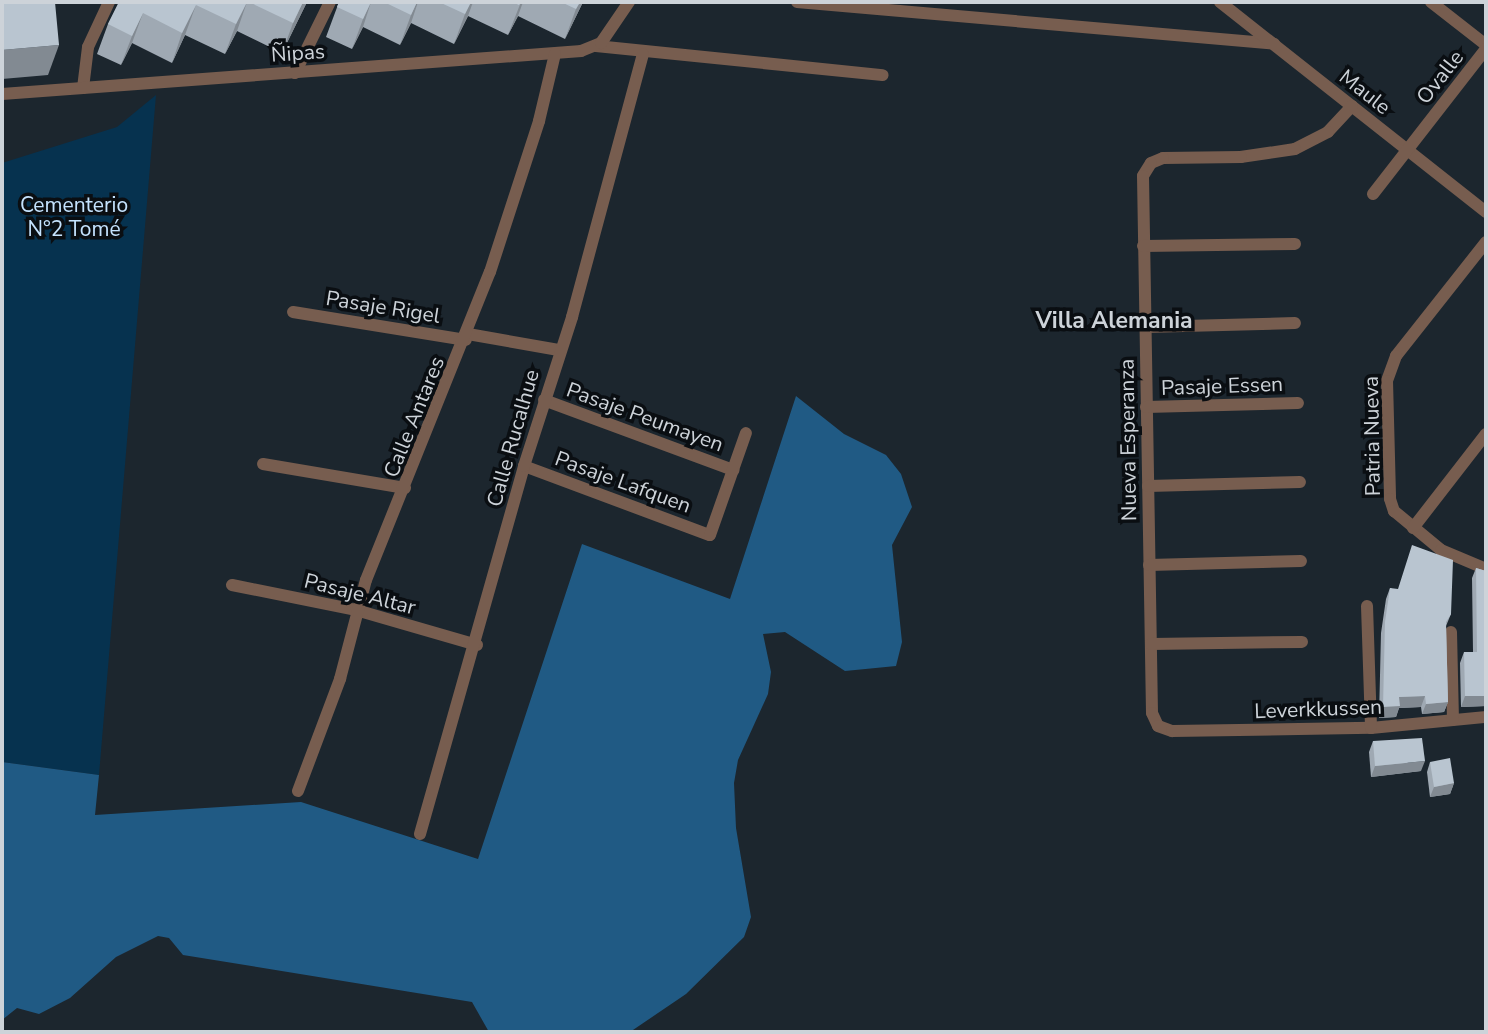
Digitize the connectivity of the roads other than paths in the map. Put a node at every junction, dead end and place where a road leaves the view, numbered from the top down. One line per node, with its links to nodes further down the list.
1 (109, 2): 15 (street)
2 (330, 2): 13 (street)
3 (629, 2): 9 (street)
4 (797, 2): 7 (street)
5 (1220, 2): 8 (street, Maule)
6 (1431, 2): 10 (street)
7 (929, 8): 8 (street)
8 (1274, 44): 17 (street, Maule)
9 (596, 46): 11 (street, Ñipas); 12 (street)
10 (1486, 47): 18 (street, Ovalle)
11 (555, 54): 13 (street, Ñipas); 27 (street, Calle Antares)
12 (643, 54): 14 (street); 28 (street, Calle Rucalhue)
13 (295, 73): 15 (street, Ñipas)
14 (883, 75)
15 (83, 88): 16 (street, Ñipas)
16 (2, 94)
17 (1352, 106): 18 (street, Maule); 23 (street, Nueva Esperanza)
18 (1408, 150): 19 (street, Ovalle); 20 (street, Maule)
19 (1373, 194)
20 (1486, 212)
21 (1486, 242): 40 (street, Patria Nueva)
22 (1295, 244): 23 (street)
23 (1143, 246): 26 (street, Nueva Esperanza)
24 (293, 312): 27 (street, Pasaje Rigel)
25 (1295, 323): 26 (street)
26 (1145, 327): 31 (street, Nueva Esperanza)
27 (467, 337): 28 (street, Pasaje Peumayen); 39 (street, Calle Antares)
28 (559, 351): 29 (street, Calle Rucalhue)
29 (544, 400): 35 (street, Calle Rucalhue); 36 (street, Pasaje Peumayen)
30 (1298, 403): 31 (street, Pasaje Essen)
31 (1146, 407): 38 (street, Nueva Esperanza)
32 (746, 433): 36 (street)
33 (1486, 434): 40 (street)
34 (263, 464): 39 (street)
35 (524, 466): 36 (street, Pasaje Lafquen); 50 (street, Calle Rucalhue)
36 (733, 470)
37 (1300, 482): 38 (street)
38 (1147, 486): 42 (street, Nueva Esperanza)
39 (405, 488): 46 (street, Calle Antares)
40 (1413, 528): 43 (street, Patria Nueva)
41 (1301, 562): 42 (street)
42 (1149, 565): 49 (street, Nueva Esperanza)
43 (1486, 569)
44 (232, 585): 46 (street, Pasaje Altar)
45 (1367, 606): 54 (street)
46 (356, 610): 50 (street, Pasaje Altar); 55 (street, Calle Antares)
47 (1451, 632): 52 (street)
48 (1302, 642): 49 (street)
49 (1151, 644): 53 (street, Nueva Esperanza)
50 (477, 645): 56 (street, Calle Rucalhue)
51 (1484, 717): 52 (street, Leverkkussen)
52 (1454, 720): 54 (street, Leverkkussen)
53 (1158, 726): 54 (street, Leverkkussen)
54 (1371, 729)
55 (298, 791)
56 (420, 834)

